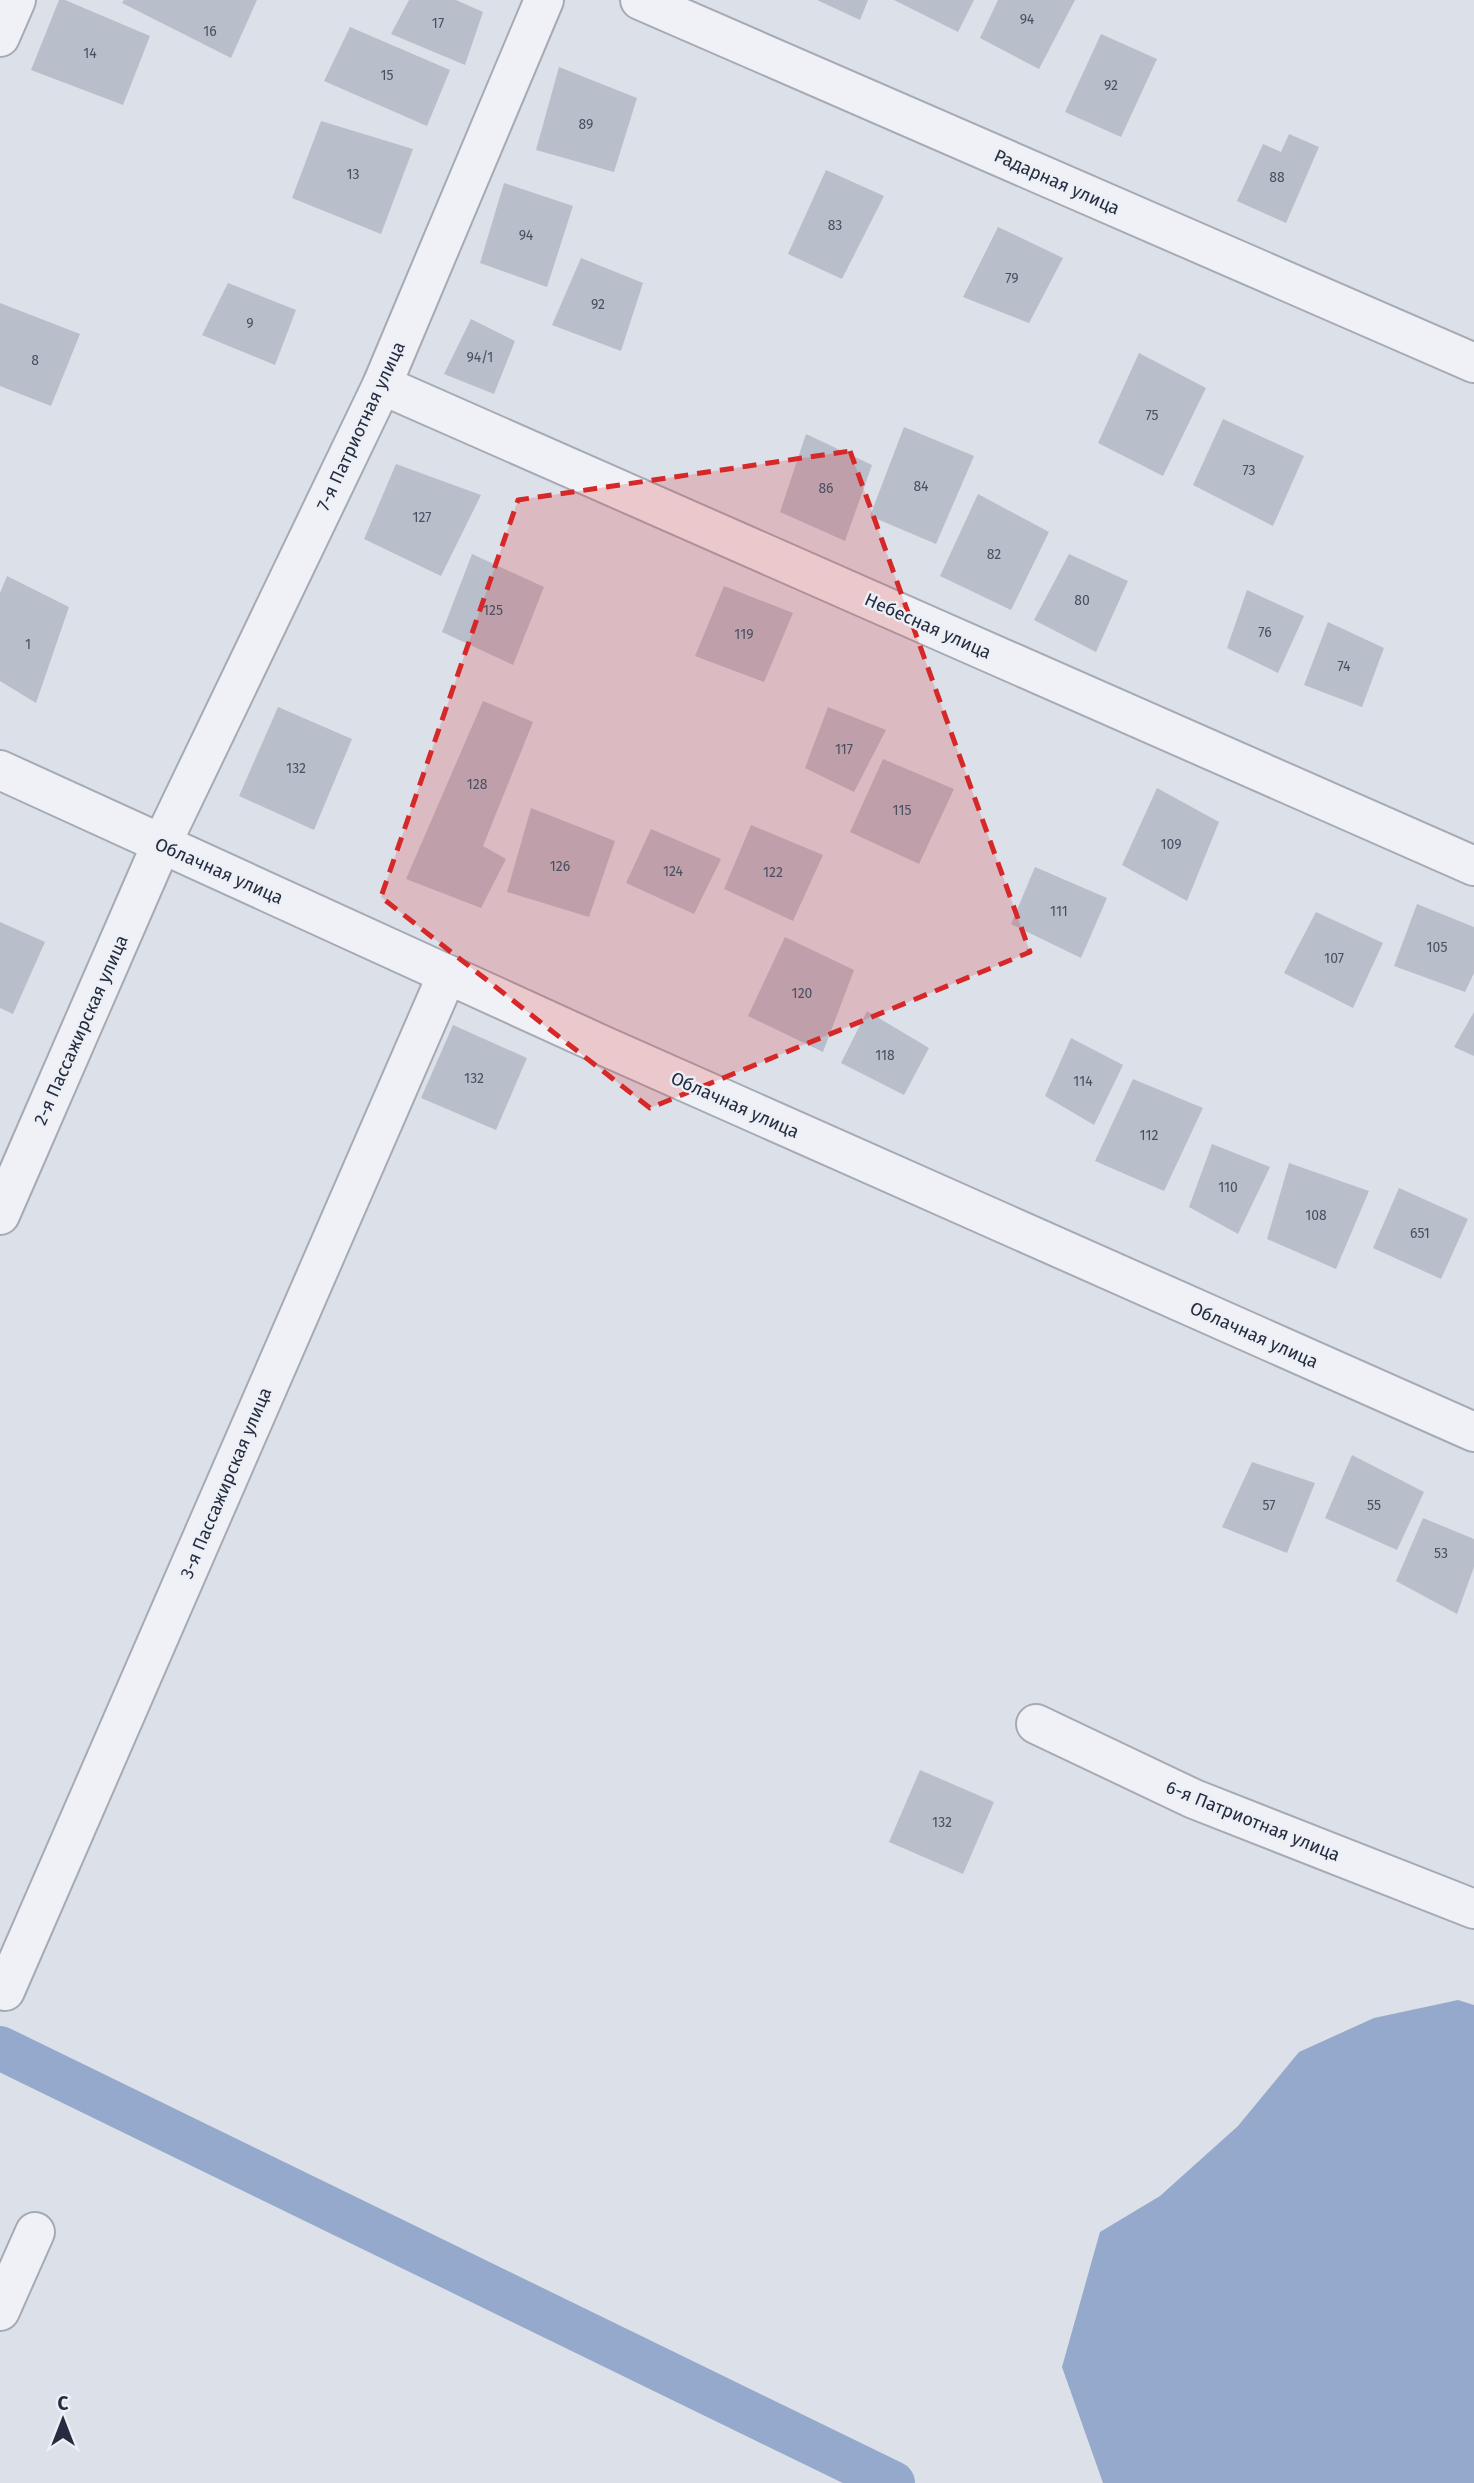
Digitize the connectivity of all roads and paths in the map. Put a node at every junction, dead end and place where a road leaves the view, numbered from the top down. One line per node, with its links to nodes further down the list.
1 (16, 0): 4 (street)
2 (544, 0): 6 (street, 7-я Патриотная улица)
3 (640, 0): 5 (street, Радарная улица)
4 (0, 37)
5 (1474, 363)
6 (382, 385): 8 (street, 7-я Патриотная улица); 9 (street, Небесная улица)
7 (0, 770): 8 (street, Облачная улица)
8 (161, 845): 10 (street, Облачная улица); 11 (street, 2-я Пассажирская улица)
9 (1474, 866)
10 (447, 975): 12 (street, Облачная улица); 15 (street, 3-я Пассажирская улица)
11 (0, 1215)
12 (1474, 1433)
13 (1036, 1724): 14 (street, 6-я Патриотная улица)
14 (1474, 1909)
15 (5, 1991)
16 (35, 2232): 17 (street)
17 (0, 2311)

